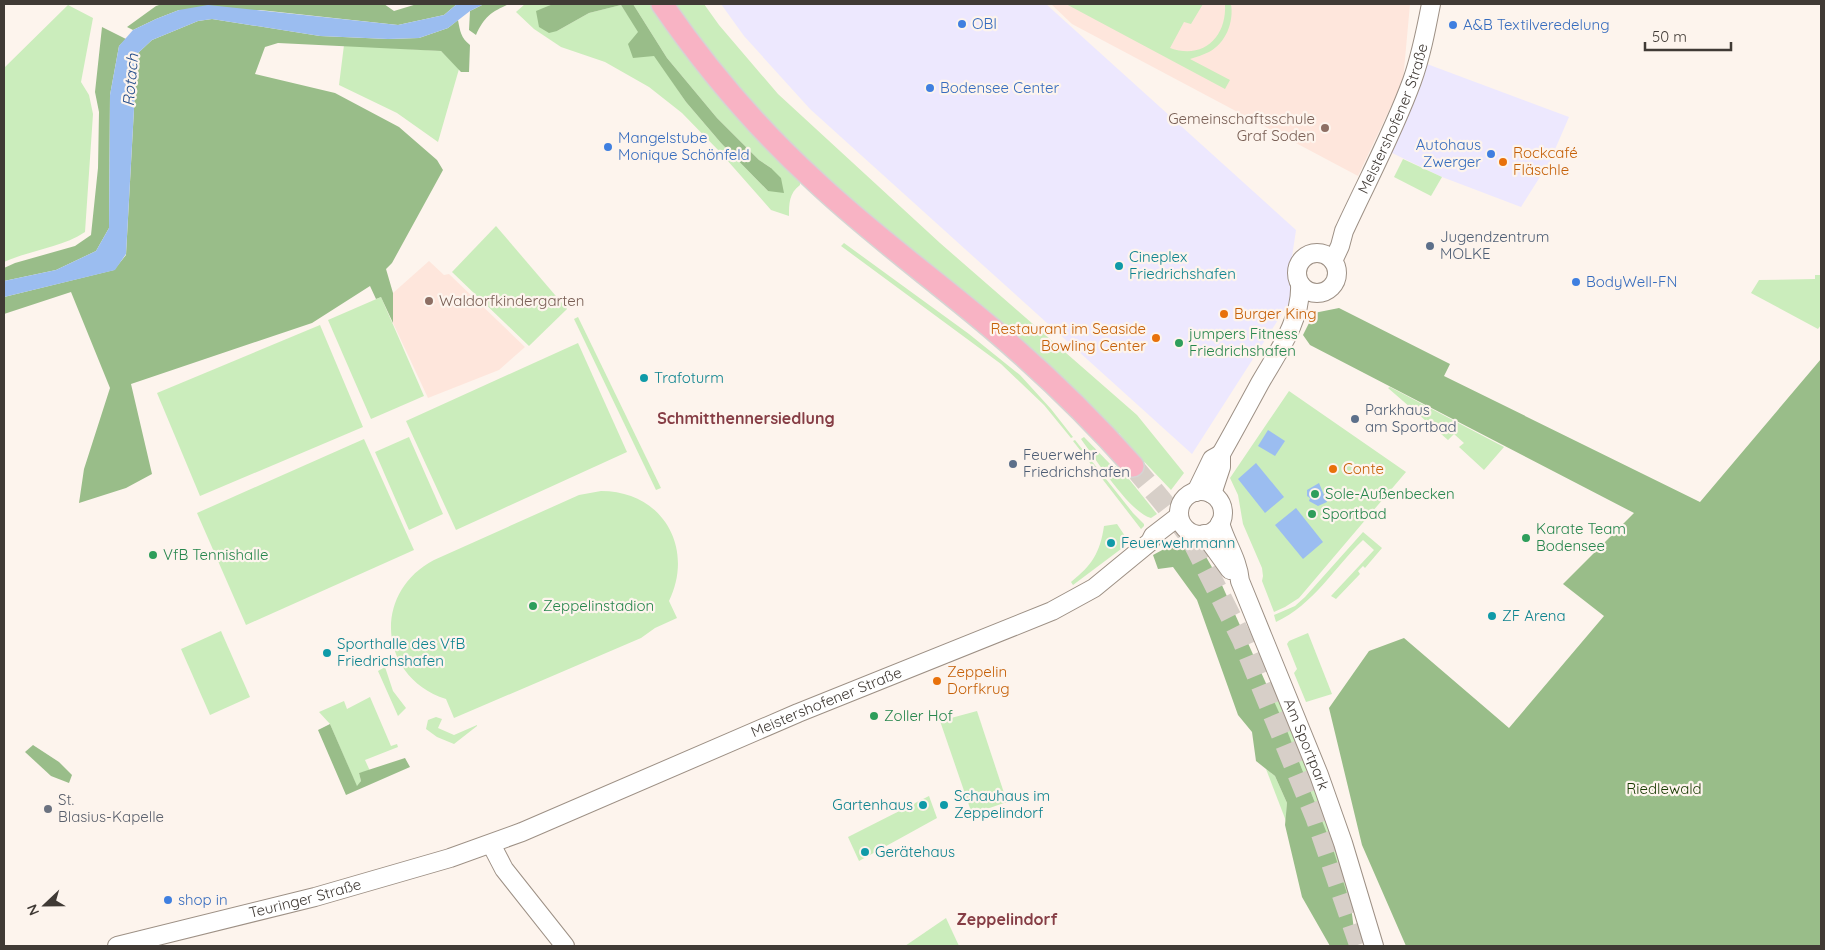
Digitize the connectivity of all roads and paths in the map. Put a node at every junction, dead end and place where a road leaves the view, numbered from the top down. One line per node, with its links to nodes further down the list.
1 (662, 4): 7 (main road)
2 (1432, 4): 3 (street, Meistershofener Straße)
3 (1328, 257): 4 (street); 5 (street)
4 (1300, 284): 5 (street); 6 (street, Meistershofener Straße)
5 (1319, 293): 6 (street, Meistershofener Straße)
6 (1294, 319): 8 (street, Meistershofener Straße)
7 (1133, 466)
8 (1204, 493): 9 (street, Meistershofener Straße); 10 (street)
9 (1183, 523): 11 (street); 13 (street, Meistershofener Straße)
10 (1220, 523): 11 (street); 12 (street, Am Sportpark)
11 (1204, 534): 12 (street, Am Sportpark)
12 (1240, 581): 14 (street, Am Sportpark)
13 (491, 844): 15 (street, Teuringer Straße); 16 (street)
14 (1363, 910): 17 (street, Am Sportpark); 18 (street, Am Sportpark)
15 (117, 946)
16 (565, 946)
17 (1374, 946)
18 (1379, 946)

